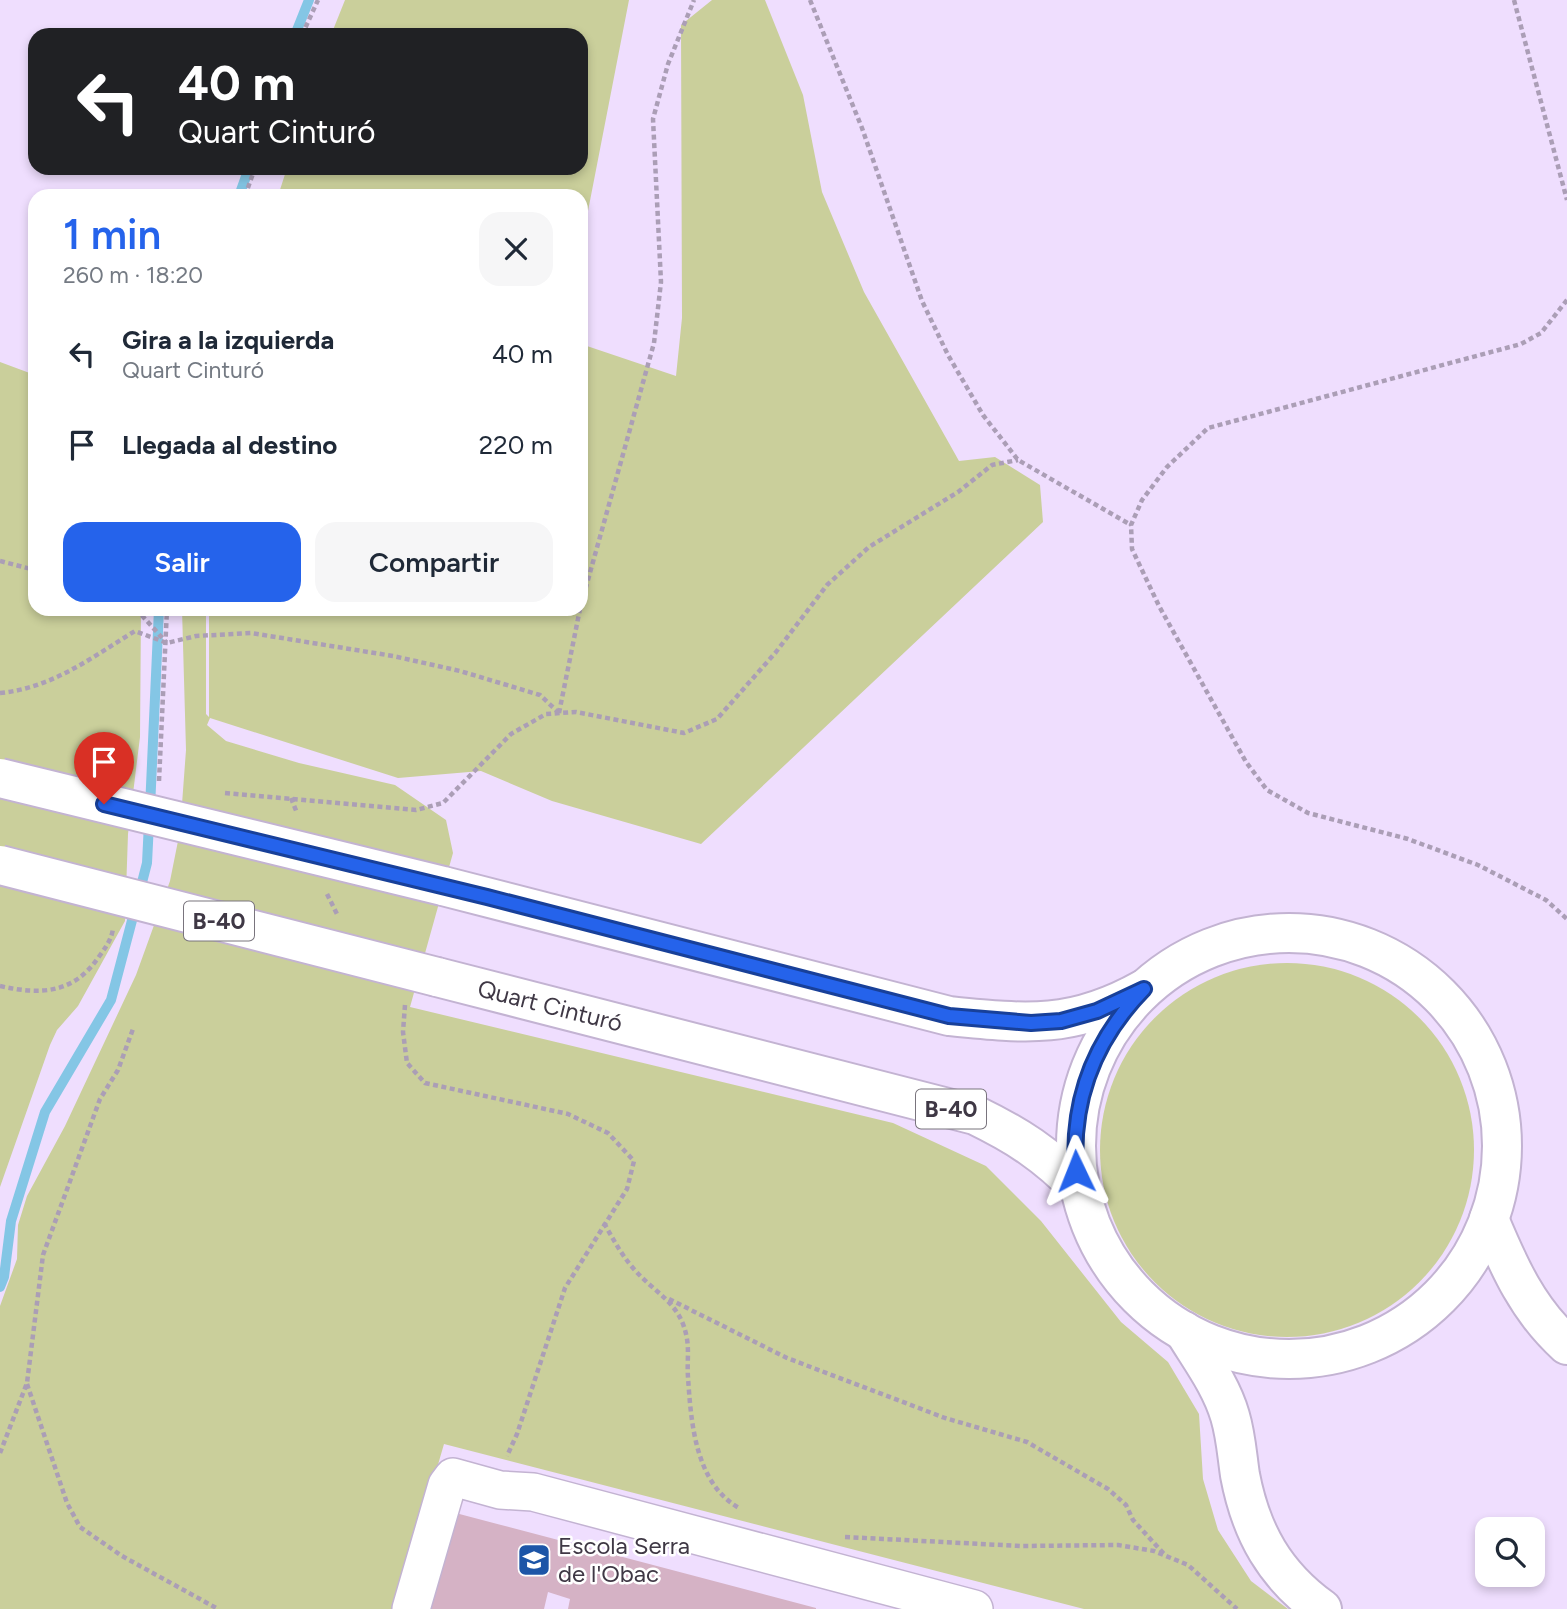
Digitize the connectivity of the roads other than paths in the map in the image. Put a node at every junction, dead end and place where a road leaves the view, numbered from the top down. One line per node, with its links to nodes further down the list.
1 (0, 778): 3 (main road, bridge)
2 (0, 865): 4 (main road, Quart Cinturó / B-40, bridge)
3 (1144, 989): 4 (main road); 5 (main road)
4 (1080, 1189): 6 (main road)
5 (1489, 1219): 6 (main road); 7 (main road)
6 (1184, 1331): 11 (main road)
7 (1567, 1345)
8 (913, 1602): 9 (street); 10 (street)
9 (411, 1609)
10 (974, 1609)
11 (1322, 1609)

